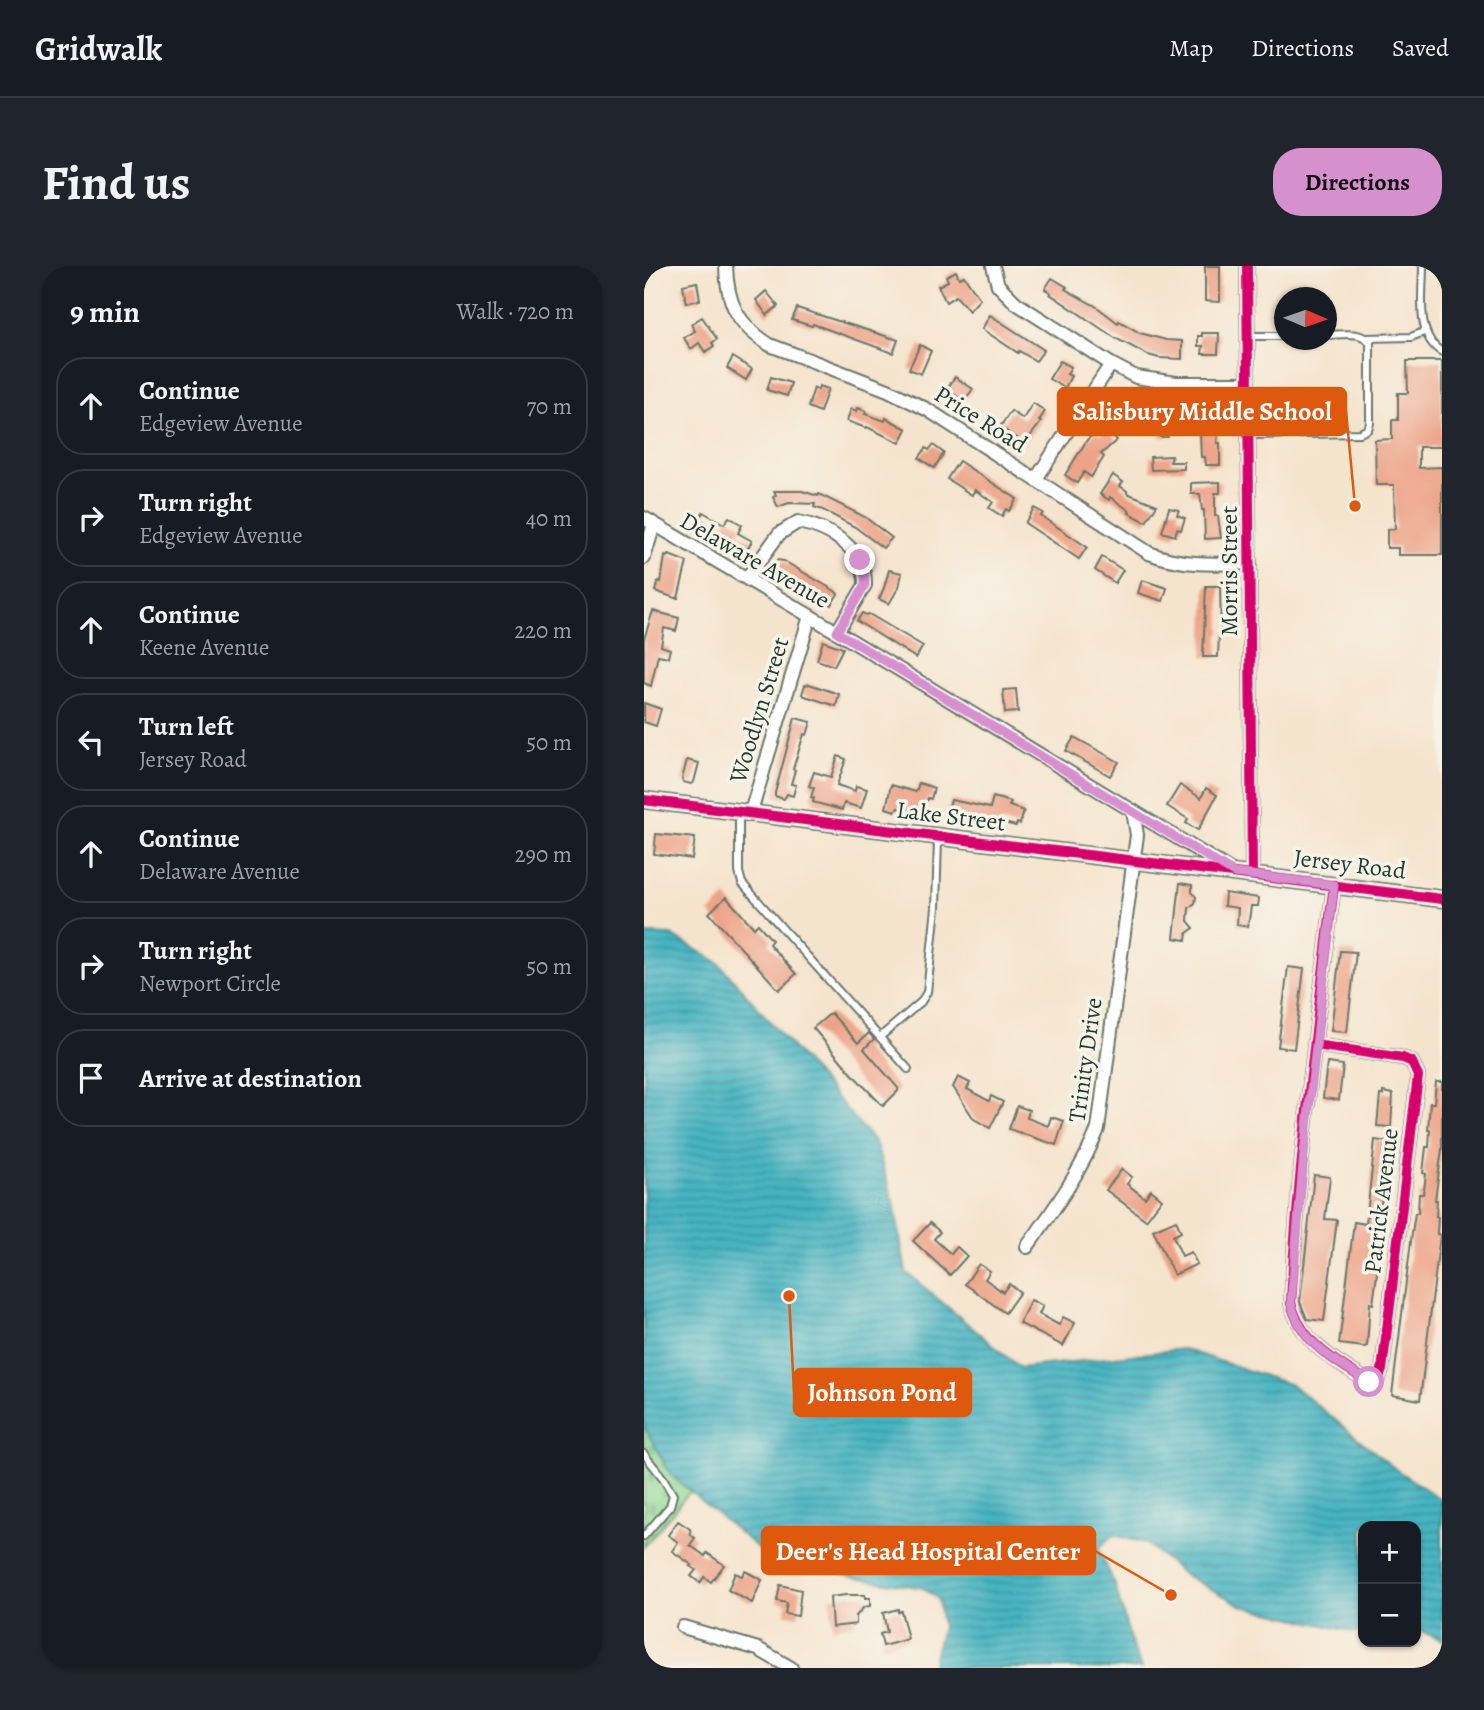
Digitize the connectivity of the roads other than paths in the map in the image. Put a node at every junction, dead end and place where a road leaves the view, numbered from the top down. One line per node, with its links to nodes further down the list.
1 (726, 266): 14 (street, Price Road)
2 (993, 266): 11 (street)
3 (1247, 266): 7 (street, Morris Street)
4 (1423, 266): 5 (lane)
5 (1424, 332): 9 (lane); 10 (lane)
6 (1337, 335): 9 (lane)
7 (1248, 336): 8 (lane); 12 (street, Morris Street)
8 (1274, 336)
9 (1366, 338): 13 (lane)
10 (1442, 352)
11 (1111, 364): 12 (street); 14 (street)
12 (1248, 383): 13 (street, Morris Street)
13 (1249, 435): 17 (street, Morris Street)
14 (1036, 479): 17 (street, Price Road)
15 (649, 521): 16 (street); 18 (street, Delaware Avenue)
16 (644, 558)
17 (1250, 563): 27 (street, Morris Street)
18 (747, 578): 19 (street, Delaware Avenue); 20 (street)
19 (810, 616): 20 (street, Delaware Avenue); 23 (street, Woodlyn Street)
20 (837, 632): 22 (street, Delaware Avenue)
21 (644, 800): 23 (street, Lake Street)
22 (1133, 811): 25 (street); 26 (street, Delaware Avenue)
23 (744, 814): 24 (street, Lake Street); 30 (lane)
24 (938, 835): 25 (street, Lake Street); 30 (lane)
25 (1133, 860): 26 (street, Lake Street); 33 (street, Trinity Drive)
26 (1234, 873): 27 (street, Lake Street)
27 (1252, 875): 28 (street, Jersey Road)
28 (1334, 885): 29 (street, Jersey Road); 31 (street)
29 (1442, 899)
30 (880, 1037): 32 (lane)
31 (1315, 1045): 31 (street, Patrick Avenue)
32 (908, 1069)
33 (1027, 1247)
34 (644, 1454): 35 (lane)
35 (644, 1536)
36 (683, 1627): 37 (street)
37 (791, 1668)

